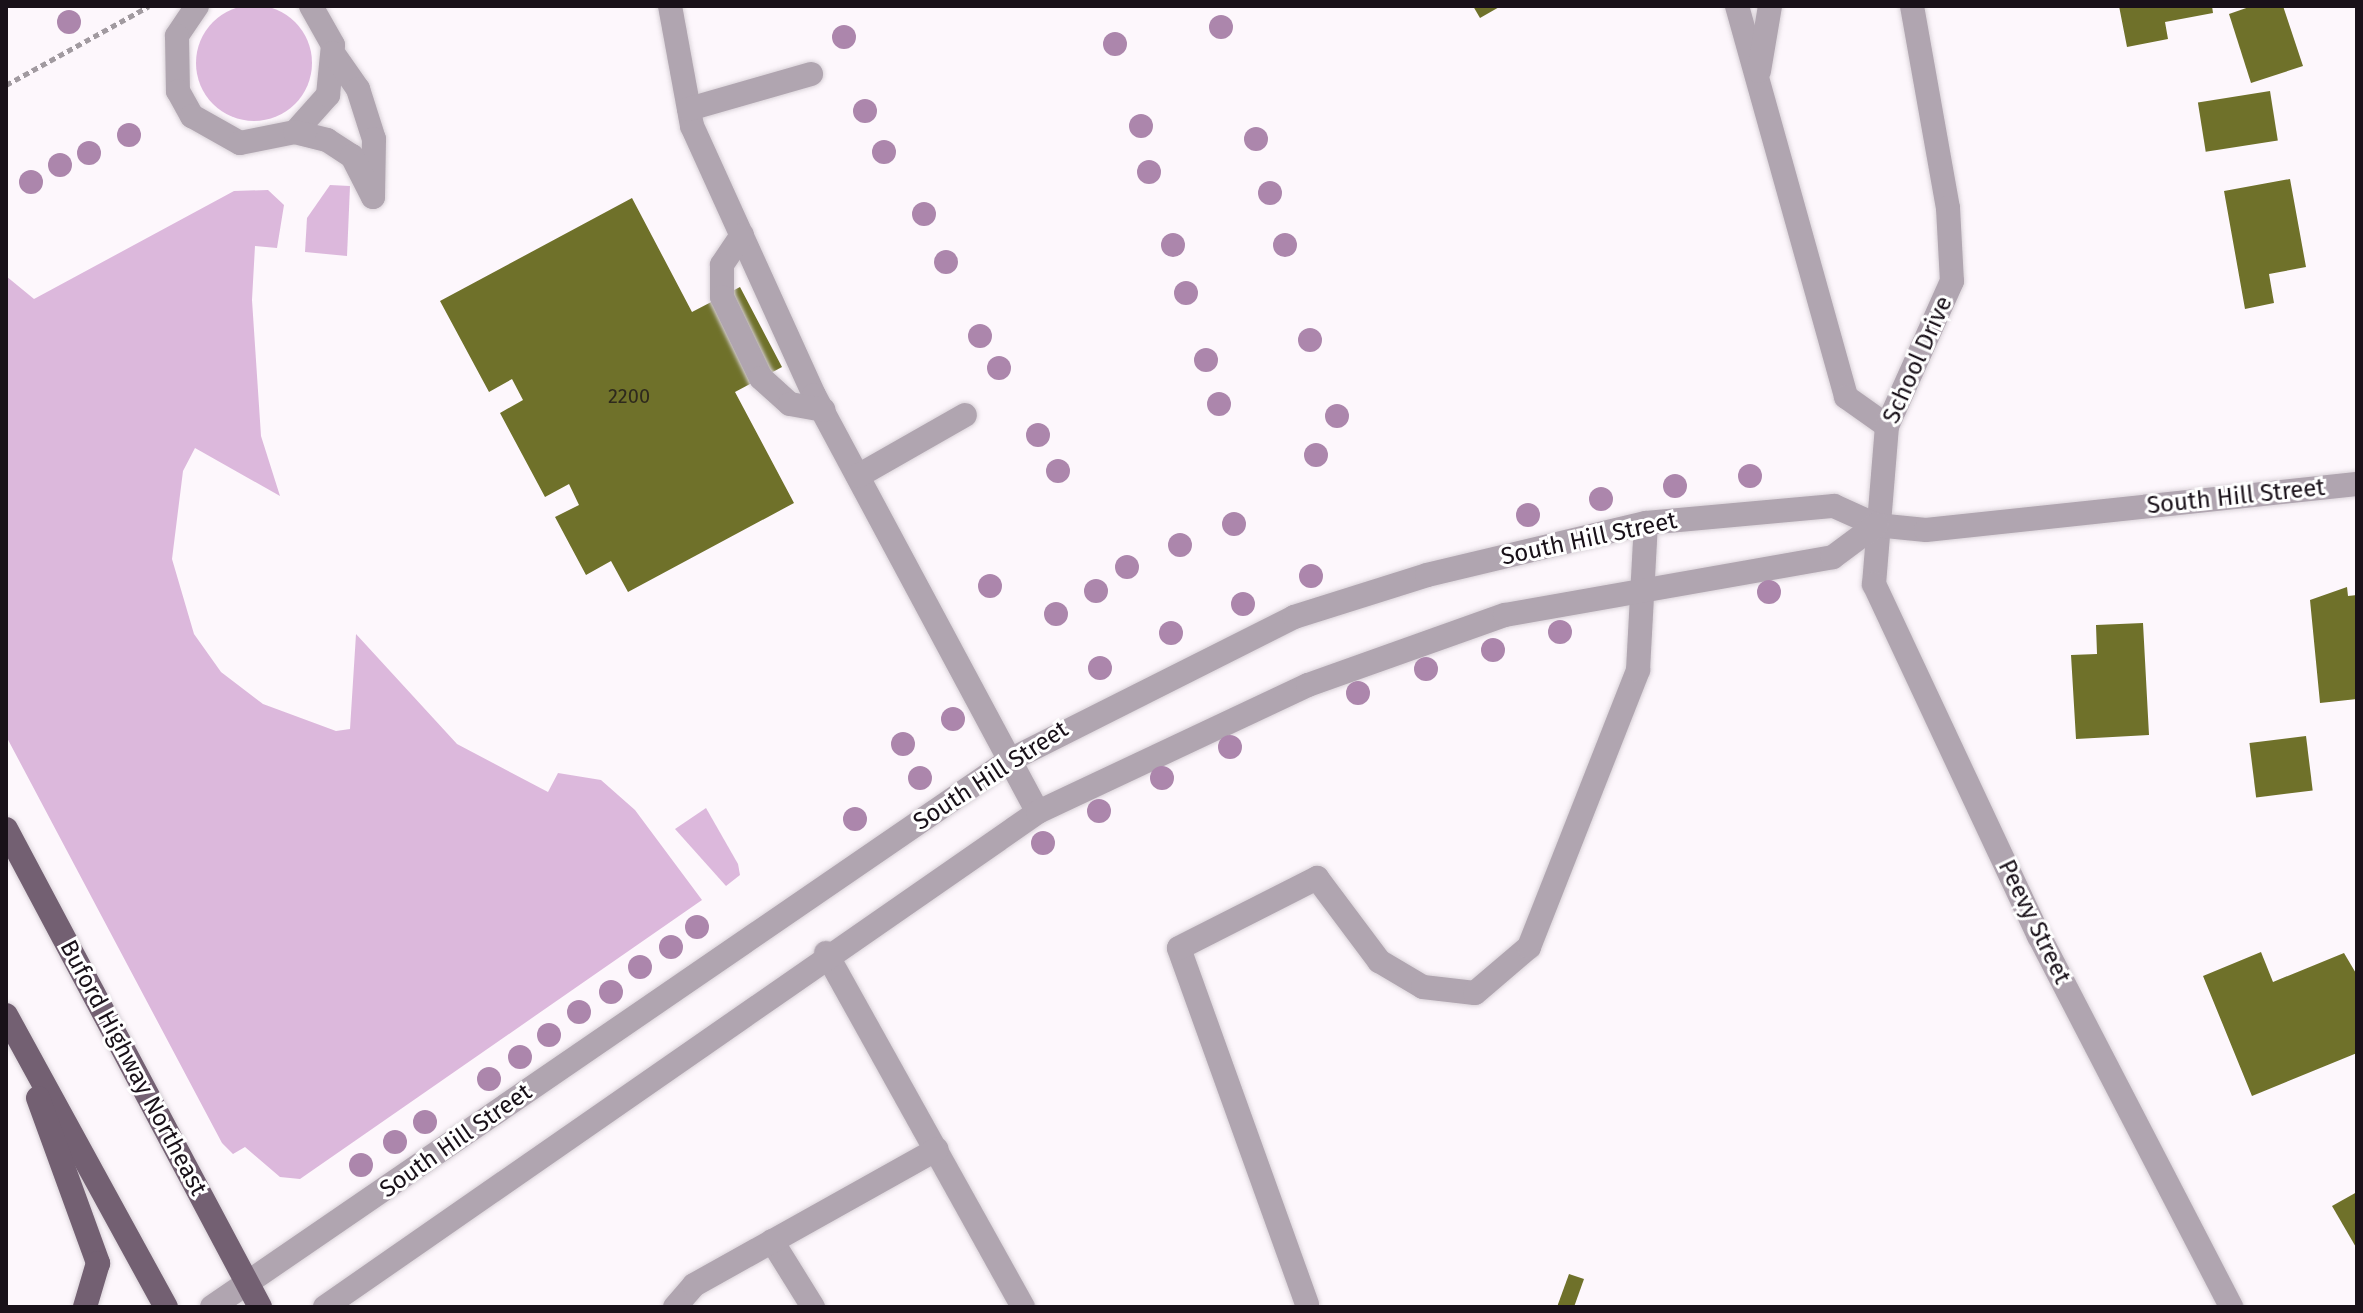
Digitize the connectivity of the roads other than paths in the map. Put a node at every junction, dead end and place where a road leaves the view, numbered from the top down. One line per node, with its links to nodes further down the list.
1 (197, 6): 11 (street)
2 (311, 6): 7 (street)
3 (670, 6): 10 (street)
4 (1737, 6): 9 (street)
5 (1770, 6): 9 (street)
6 (1912, 6): 15 (street, School Drive)
7 (333, 53): 11 (street); 11 (street)
8 (811, 74): 10 (street)
9 (1758, 77): 15 (street)
10 (689, 109): 12 (street)
11 (295, 132)
12 (742, 235): 13 (street); 13 (street)
13 (823, 410): 16 (street)
14 (965, 415): 16 (street)
15 (1887, 426): 19 (street, School Drive)
16 (858, 476): 21 (street)
17 (2357, 484): 19 (street, South Hill Street)
18 (1646, 523): 19 (street, South Hill Street); 20 (street); 21 (street, South Hill Street)
19 (1876, 525): 20 (street); 38 (street, Peevy Street)
20 (1646, 587): 22 (street); 30 (street)
21 (1010, 760): 22 (street); 28 (street, South Hill Street)
22 (1038, 812): 24 (street)
23 (6, 829): 28 (main road, Buford Highway Northeast)
24 (826, 953): 26 (street); 35 (street)
25 (10, 1024): 31 (main road); 32 (main road)
26 (937, 1149): 27 (street); 29 (street)
27 (772, 1241): 36 (street); 37 (street)
28 (247, 1283): 33 (street, South Hill Street); 34 (main road, Buford Highway Northeast)
29 (1012, 1303)
30 (1307, 1304)
31 (85, 1307)
32 (166, 1307)
33 (212, 1307)
34 (260, 1307)
35 (325, 1307)
36 (675, 1307)
37 (813, 1307)
38 (2231, 1307)

